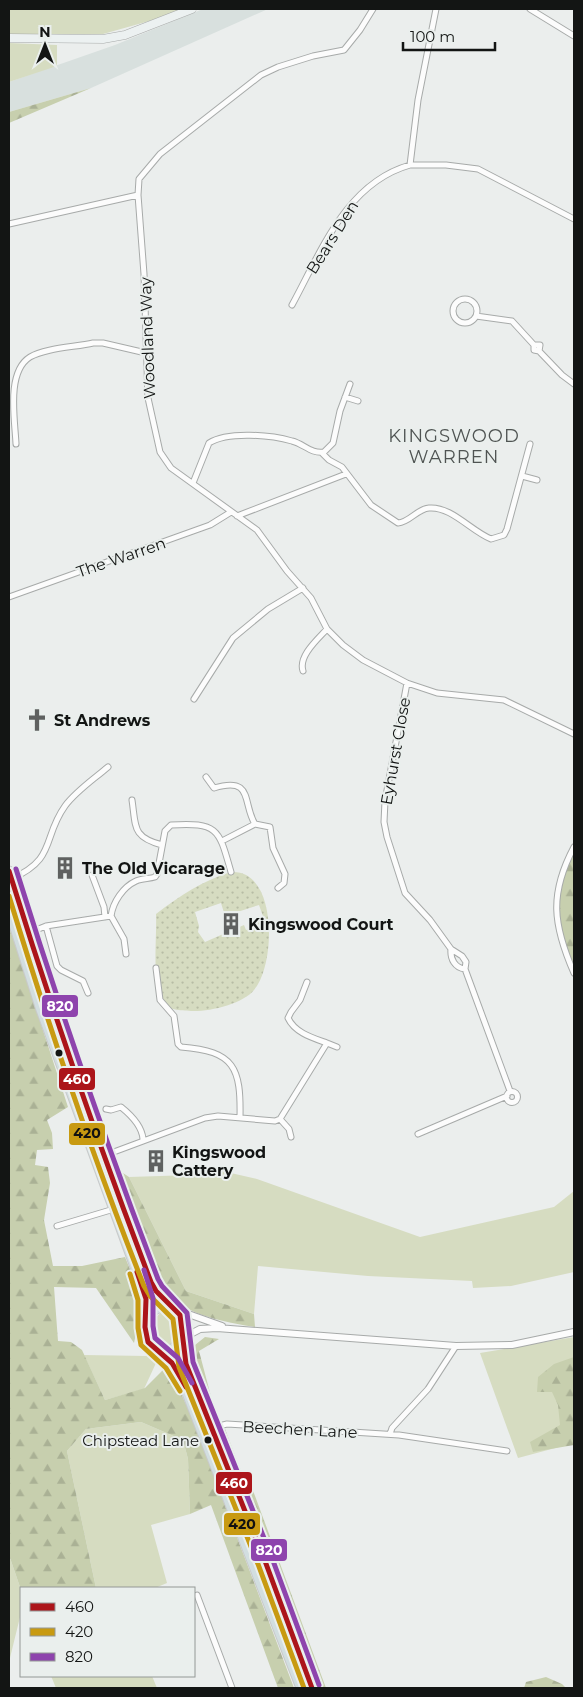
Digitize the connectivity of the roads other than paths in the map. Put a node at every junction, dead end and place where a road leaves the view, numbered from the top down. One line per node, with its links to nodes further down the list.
1 (192, 9): 6 (main road)
2 (372, 9): 8 (street, Woodland Way)
3 (436, 9): 7 (street)
4 (530, 9): 5 (street)
5 (574, 36)
6 (9, 38)
7 (410, 165): 9 (street); 11 (street, Bears Den)
8 (138, 195): 10 (street); 13 (street, Woodland Way)
9 (574, 219)
10 (9, 224)
11 (292, 305)
12 (476, 316): 12 (street); 15 (street)
13 (146, 353): 18 (street); 24 (street, Woodland Way)
14 (350, 384): 16 (street)
15 (574, 384)
16 (345, 397): 17 (street); 20 (street)
17 (358, 401)
18 (16, 444)
19 (530, 444): 22 (street)
20 (322, 453): 21 (street); 24 (street)
21 (346, 474): 22 (street); 26 (street)
22 (522, 476): 23 (street)
23 (537, 480)
24 (192, 483): 25 (street, Woodland Way)
25 (231, 512): 26 (street, Woodland Way); 28 (street, The Warren)
26 (237, 516): 27 (street, Woodland Way)
27 (303, 588): 29 (street, Woodland Way); 32 (street)
28 (9, 597)
29 (327, 629): 30 (street); 31 (street, Woodland Way)
30 (303, 671)
31 (408, 683): 33 (street, Woodland Way); 49 (street, Eyhurst Close)
32 (194, 699)
33 (574, 734)
34 (108, 767): 42 (street)
35 (206, 777): 37 (street)
36 (132, 800): 39 (street)
37 (255, 824): 38 (street); 44 (street)
38 (222, 841): 39 (street); 41 (street)
39 (162, 845): 46 (street)
40 (574, 847): 53 (street)
41 (231, 872)
42 (10, 875): 48 (highway)
43 (92, 875): 46 (street)
44 (278, 888)
45 (9, 910): 65 (highway)
46 (108, 916): 47 (street); 50 (street)
47 (46, 926): 48 (street); 55 (street)
48 (29, 937): 64 (highway)
49 (451, 950): 52 (street, Eyhurst Close); 52 (street, Eyhurst Close)
50 (126, 954)
51 (156, 968): 59 (street)
52 (466, 969): 61 (street, Eyhurst Close)
53 (574, 973)
54 (307, 982): 56 (street)
55 (88, 993)
56 (327, 1043): 57 (street); 60 (street)
57 (338, 1047)
58 (106, 1108): 63 (street)
59 (240, 1118): 60 (street); 63 (street)
60 (280, 1119): 62 (street)
61 (418, 1134)
62 (291, 1137)
63 (144, 1139): 64 (street)
64 (103, 1156): 67 (highway)
65 (114, 1209): 66 (street); 68 (highway)
66 (57, 1226)
67 (173, 1308): 68 (highway); 69 (street); 71 (highway)
68 (146, 1319): 73 (highway)
69 (231, 1329): 71 (street); 72 (street)
70 (574, 1332): 72 (street)
71 (182, 1340): 73 (highway); 74 (highway)
72 (456, 1346): 75 (street)
73 (154, 1350): 79 (highway)
74 (211, 1428): 75 (street, Beechen Lane); 80 (highway)
75 (390, 1434): 76 (street, Beechen Lane)
76 (507, 1451)
77 (197, 1596): 78 (street)
78 (232, 1688)
79 (301, 1688)
80 (312, 1688)

